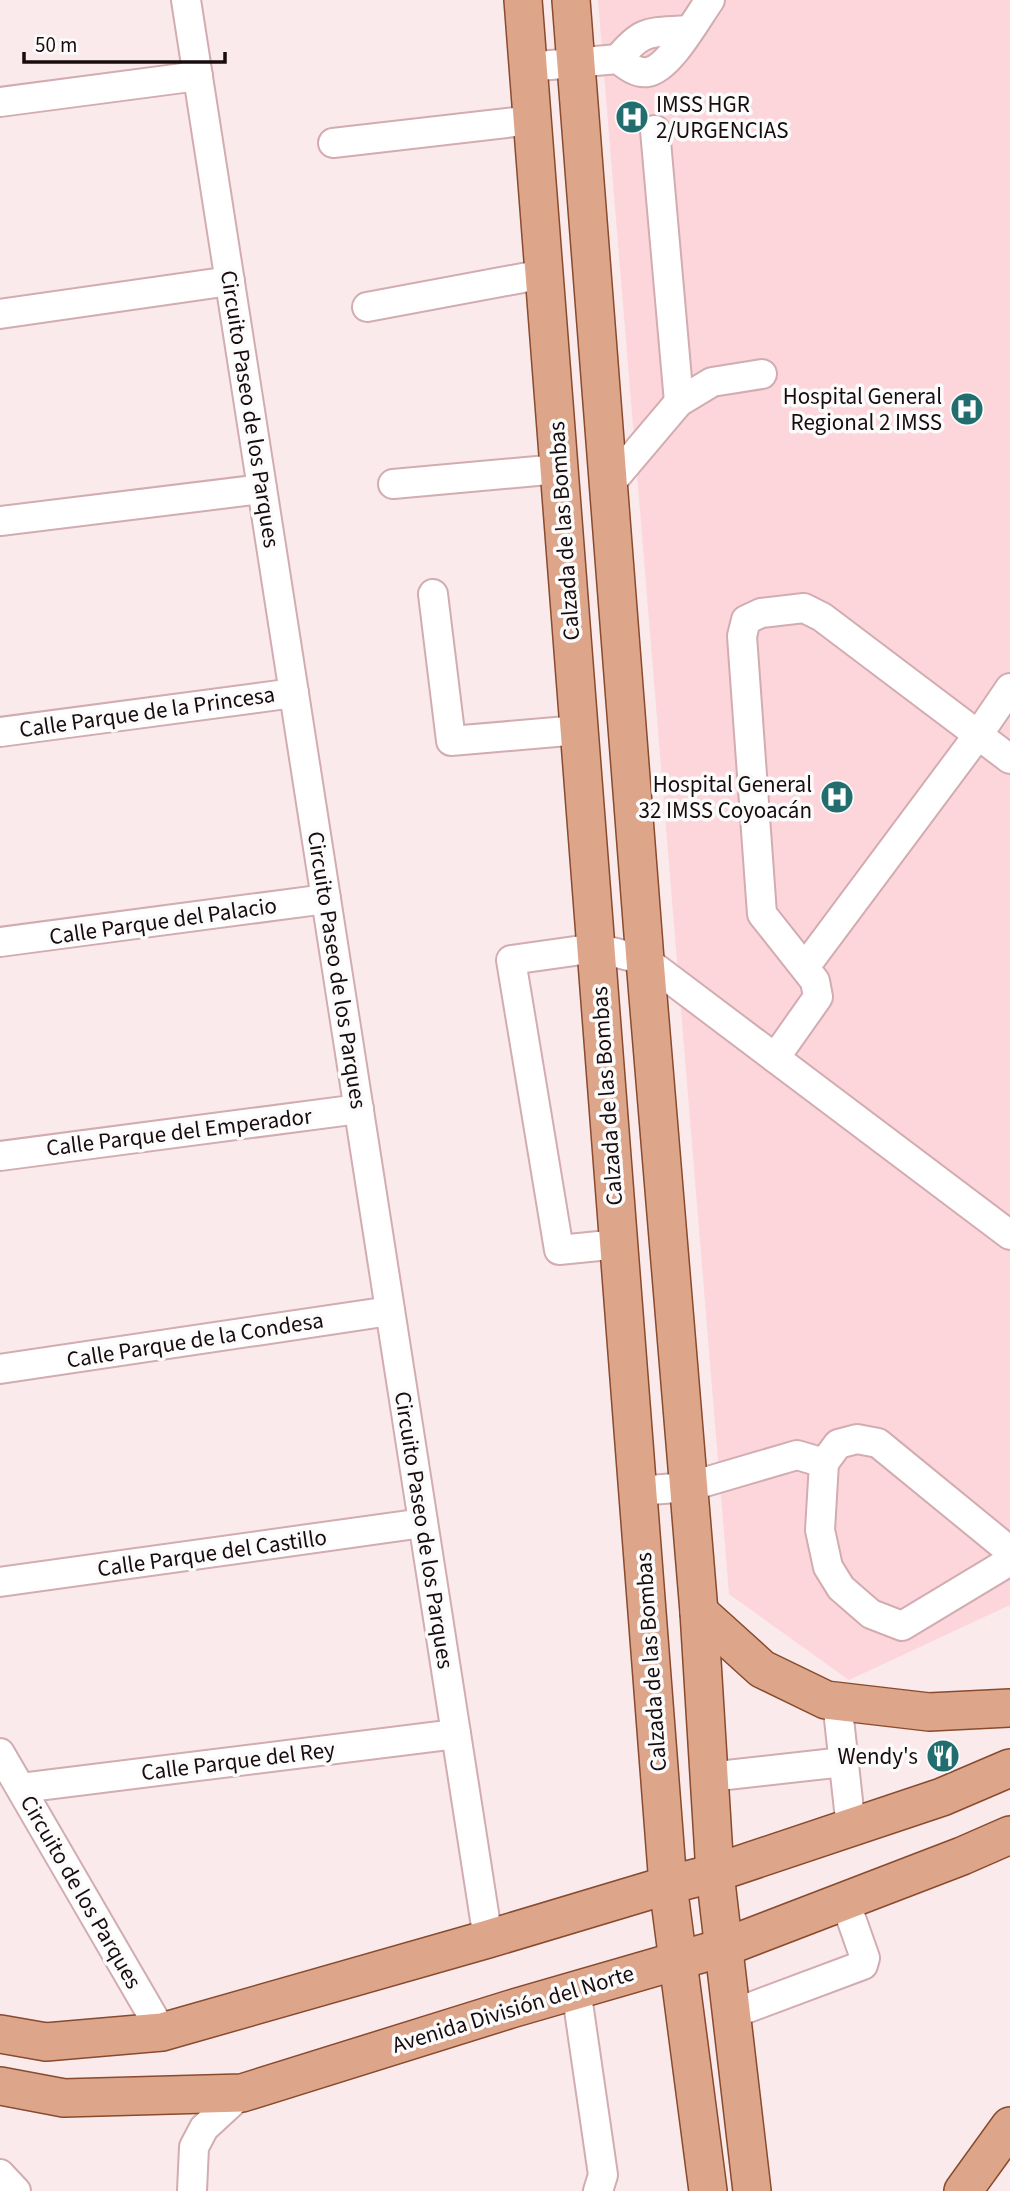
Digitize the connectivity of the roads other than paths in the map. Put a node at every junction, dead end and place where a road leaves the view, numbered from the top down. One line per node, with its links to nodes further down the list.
1 (186, 0): 7 (street, Circuito Paseo de los Parques)
2 (523, 0): 6 (main road, Calzada de las Bombas)
3 (571, 0): 5 (main road, Calzada de las Bombas)
4 (710, 0): 5 (street)
5 (576, 62): 6 (street); 20 (main road, Calzada de las Bombas)
6 (528, 66): 9 (main road, Calzada de las Bombas)
7 (198, 76): 8 (street); 13 (street, Circuito Paseo de los Parques)
8 (0, 102)
9 (532, 120): 11 (street); 12 (main road, Calzada de las Bombas)
10 (655, 131): 17 (street)
11 (333, 142)
12 (544, 274): 14 (street); 18 (main road, Calzada de las Bombas)
13 (230, 281): 15 (street); 21 (street, Circuito Paseo de los Parques)
14 (367, 307)
15 (0, 314)
16 (762, 374): 17 (street)
17 (679, 402): 20 (street)
18 (559, 469): 19 (street); 26 (main road, Calzada de las Bombas)
19 (393, 484)
20 (608, 486): 33 (main road, Calzada de las Bombas)
21 (262, 489): 22 (street); 25 (street, Circuito Paseo de los Parques)
22 (0, 521)
23 (433, 594): 26 (street)
24 (1010, 688): 28 (street)
25 (294, 693): 27 (street, Calle Parque de la Princesa); 30 (street, Circuito Paseo de los Parques)
26 (579, 730): 32 (main road, Calzada de las Bombas)
27 (0, 732)
28 (978, 735): 29 (street); 34 (street); 34 (street)
29 (1010, 759)
30 (326, 899): 31 (street, Calle Parque del Palacio); 36 (street, Circuito Paseo de los Parques)
31 (0, 942)
32 (596, 947): 33 (street); 39 (main road, Calzada de las Bombas); 39 (street)
33 (645, 960): 35 (street); 43 (main road, Calzada de las Bombas)
34 (805, 967): 35 (street)
35 (775, 1058): 38 (street)
36 (359, 1108): 37 (street, Calle Parque del Emperador); 40 (street, Circuito Paseo de los Parques)
37 (0, 1156)
38 (1010, 1235)
39 (619, 1244): 44 (main road, Calzada de las Bombas)
40 (390, 1311): 41 (street, Calle Parque de la Condesa); 45 (street, Circuito Paseo de los Parques)
41 (0, 1369)
42 (824, 1463): 43 (street); 46 (street); 47 (street)
43 (688, 1487): 44 (street); 49 (main road, Calzada de las Bombas)
44 (638, 1492): 61 (main road, Calzada de las Bombas)
45 (423, 1523): 48 (street, Calle Parque del Castillo); 52 (street, Circuito Paseo de los Parques)
46 (1010, 1551)
47 (1010, 1561)
48 (0, 1582)
49 (699, 1612): 50 (main road); 56 (main road, Calzada de las Bombas)
50 (837, 1701): 51 (main road); 54 (street)
51 (1010, 1708)
52 (456, 1734): 57 (street, Calle Parque del Rey); 63 (street, Circuito Paseo de los Parques)
53 (0, 1753): 57 (street, Circuito de los Parques)
54 (844, 1762): 56 (street); 58 (street)
55 (1010, 1768): 58 (main road)
56 (709, 1777): 60 (main road, Calzada de las Bombas)
57 (21, 1788): 68 (street, Circuito de los Parques)
58 (852, 1828): 60 (main road)
59 (1010, 1835): 62 (main road, Avenida División del Norte)
60 (715, 1873): 61 (main road); 64 (main road, Calzada de las Bombas)
61 (668, 1885): 63 (main road); 65 (main road, Calzada de las Bombas)
62 (845, 1901): 64 (main road, Avenida División del Norte); 67 (street)
63 (488, 1939): 68 (main road)
64 (725, 1947): 65 (main road, Avenida División del Norte); 67 (main road, Calzada de las Bombas)
65 (678, 1959): 66 (main road, Avenida División del Norte); 77 (main road, Calzada de las Bombas)
66 (576, 1989): 71 (main road, Avenida División del Norte); 76 (street)
67 (732, 2014): 78 (main road, Calzada de las Bombas)
68 (162, 2032): 69 (main road)
69 (0, 2034)
70 (0, 2086): 71 (main road, Avenida División del Norte)
71 (242, 2093): 75 (street)
72 (1010, 2126): 79 (main road)
73 (0, 2174): 74 (street)
74 (16, 2191)
75 (192, 2191)
76 (598, 2191)
77 (708, 2191)
78 (752, 2191)
79 (963, 2191)

